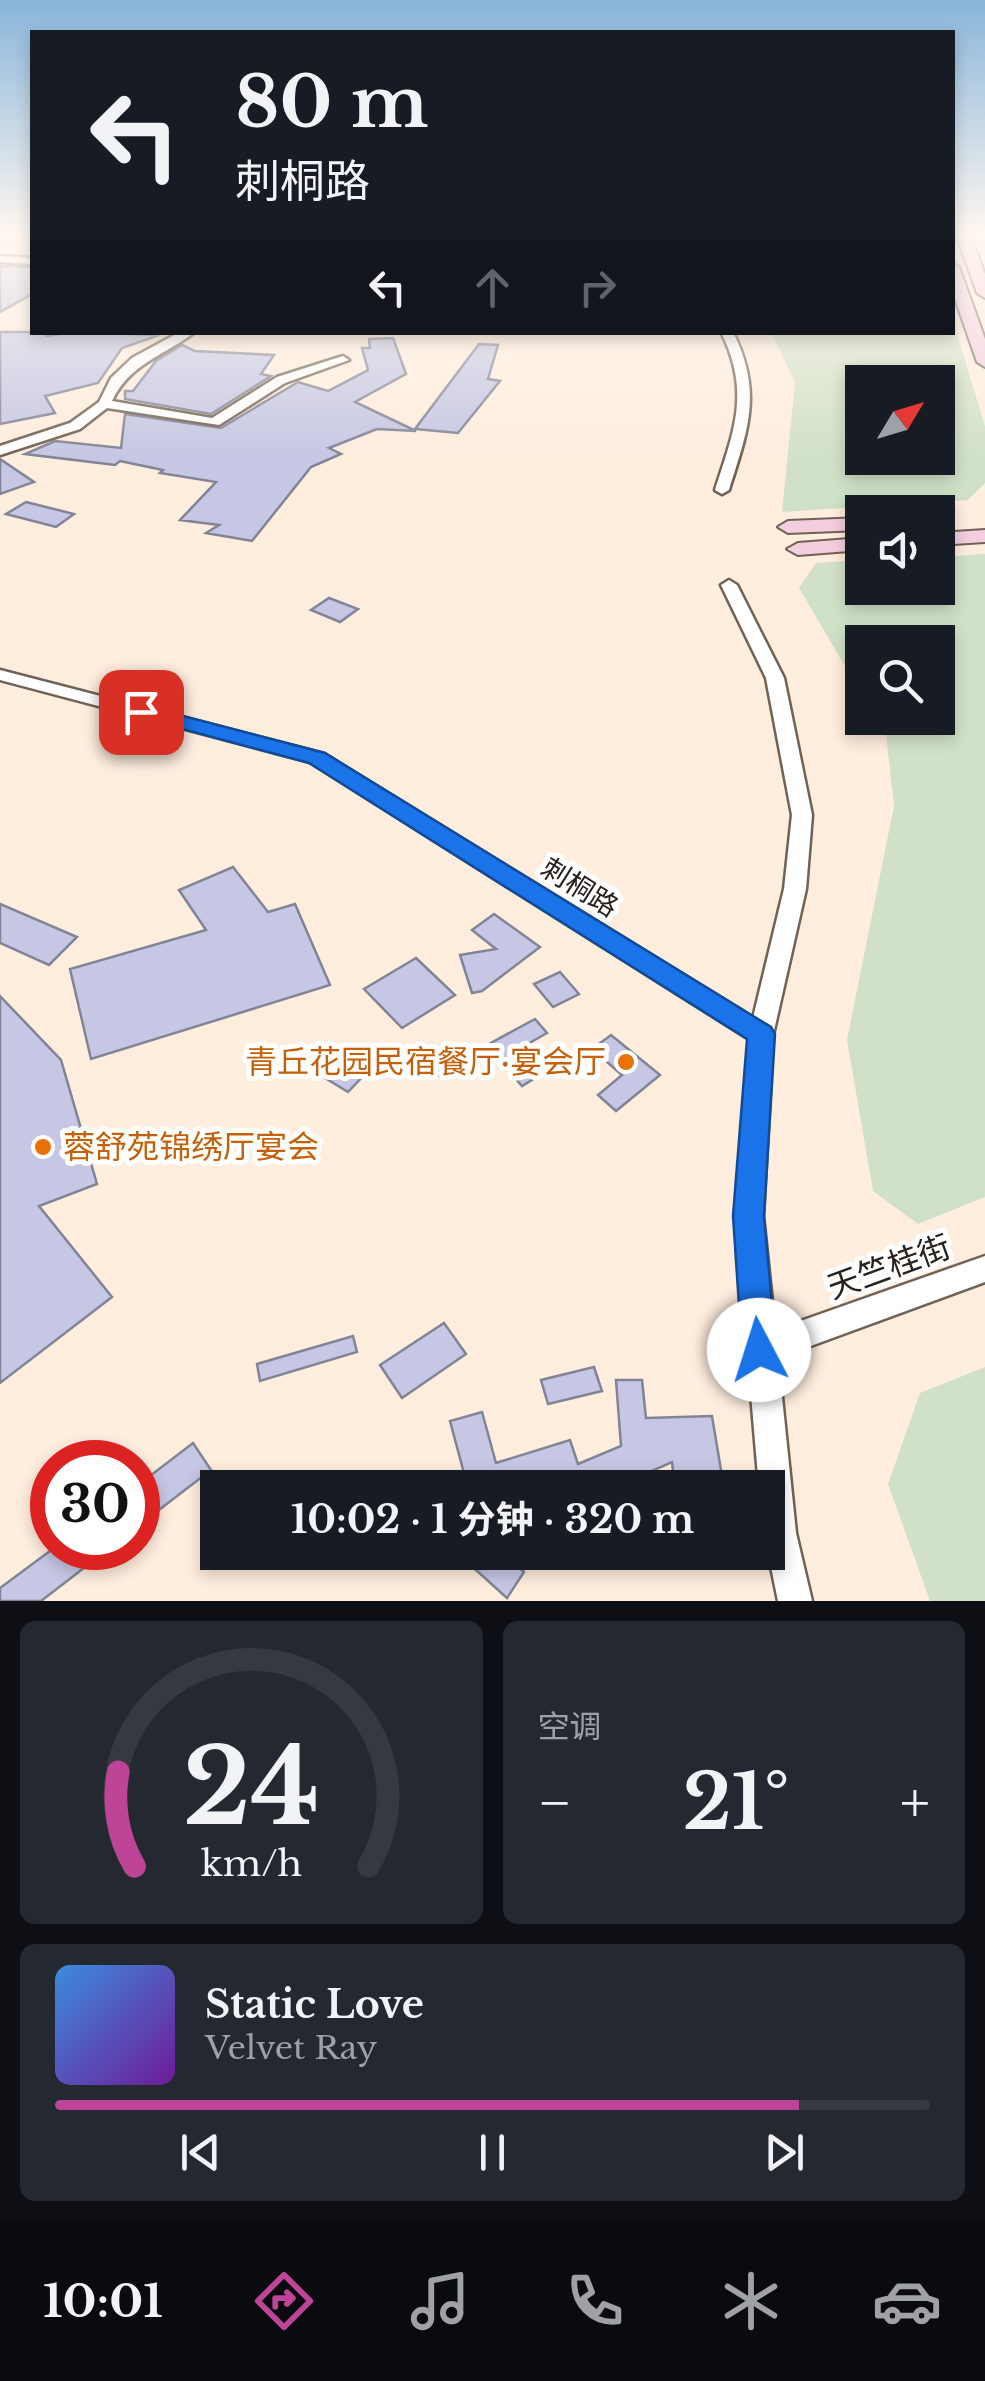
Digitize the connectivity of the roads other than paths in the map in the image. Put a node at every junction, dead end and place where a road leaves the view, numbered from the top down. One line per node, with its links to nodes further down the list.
1 (967, 310): 5 (street)
2 (184, 335): 6 (street)
3 (729, 335): 8 (street)
4 (343, 360): 6 (street)
5 (985, 362)
6 (104, 404): 7 (street)
7 (0, 451)
8 (722, 490)
9 (985, 518): 10 (street)
10 (955, 519)
11 (845, 524): 12 (street)
12 (788, 526)
13 (985, 536): 14 (street)
14 (955, 538)
15 (845, 545): 16 (street)
16 (798, 549)
17 (729, 584): 19 (street)
18 (0, 675): 19 (street, 刺桐路)
19 (761, 1034): 21 (street)
20 (985, 1269): 21 (street, 天竺桂街)
21 (759, 1350): 22 (street)
22 (795, 1601)

